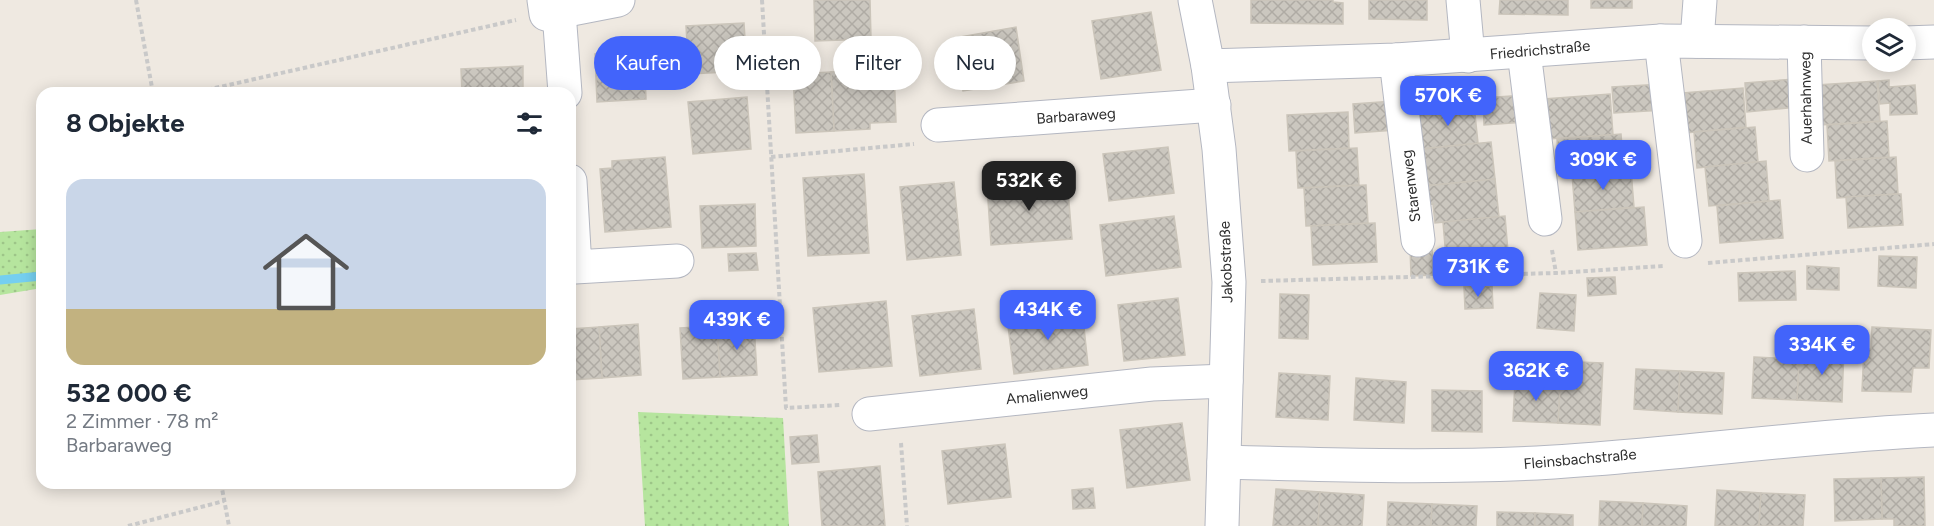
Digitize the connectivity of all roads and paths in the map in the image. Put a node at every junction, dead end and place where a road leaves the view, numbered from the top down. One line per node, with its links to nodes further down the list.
1 (136, 0): 18 (path)
2 (618, 0): 7 (street)
3 (762, 0): 24 (path)
4 (1195, 0): 17 (street, Jakobstraße)
5 (1462, 0): 15 (street)
6 (1700, 0): 9 (street)
7 (550, 8): 19 (path); 20 (street)
8 (1661, 41): 9 (street, Friedrichstraße); 14 (street, Friedrichstraße); 28 (street)
9 (1697, 41): 10 (street, Friedrichstraße)
10 (1804, 42): 12 (street, Friedrichstraße); 23 (street, Auerhahnweg)
11 (1934, 42): 13 (street)
12 (1862, 43)
13 (1916, 43)
14 (1524, 52): 15 (street, Friedrichstraße); 25 (street)
15 (1468, 56): 16 (street, Friedrichstraße)
16 (1396, 60): 17 (street, Friedrichstraße); 26 (street, Starenweg)
17 (1208, 66): 21 (street, Jakobstraße)
18 (152, 87)
19 (218, 87)
20 (564, 87)
21 (1214, 105): 22 (street, Barbaraweg); 31 (street, Jakobstraße)
22 (939, 125): 24 (path)
23 (1807, 154)
24 (771, 157): 33 (path)
25 (1545, 219)
26 (1418, 240)
27 (1934, 244): 28 (path)
28 (1685, 257): 31 (path)
29 (677, 261): 30 (street)
30 (576, 267)
31 (1229, 282): 32 (street, Jakobstraße)
32 (1226, 381): 33 (street, Amalienweg); 35 (street, Jakobstraße)
33 (884, 413): 40 (path)
34 (1934, 430): 35 (street, Fleinsbachstraße)
35 (1224, 462): 41 (street, Jakobstraße)
36 (222, 489): 37 (path)
37 (224, 501): 38 (path); 39 (path)
38 (128, 526)
39 (229, 526)
40 (907, 526)
41 (1222, 526)

